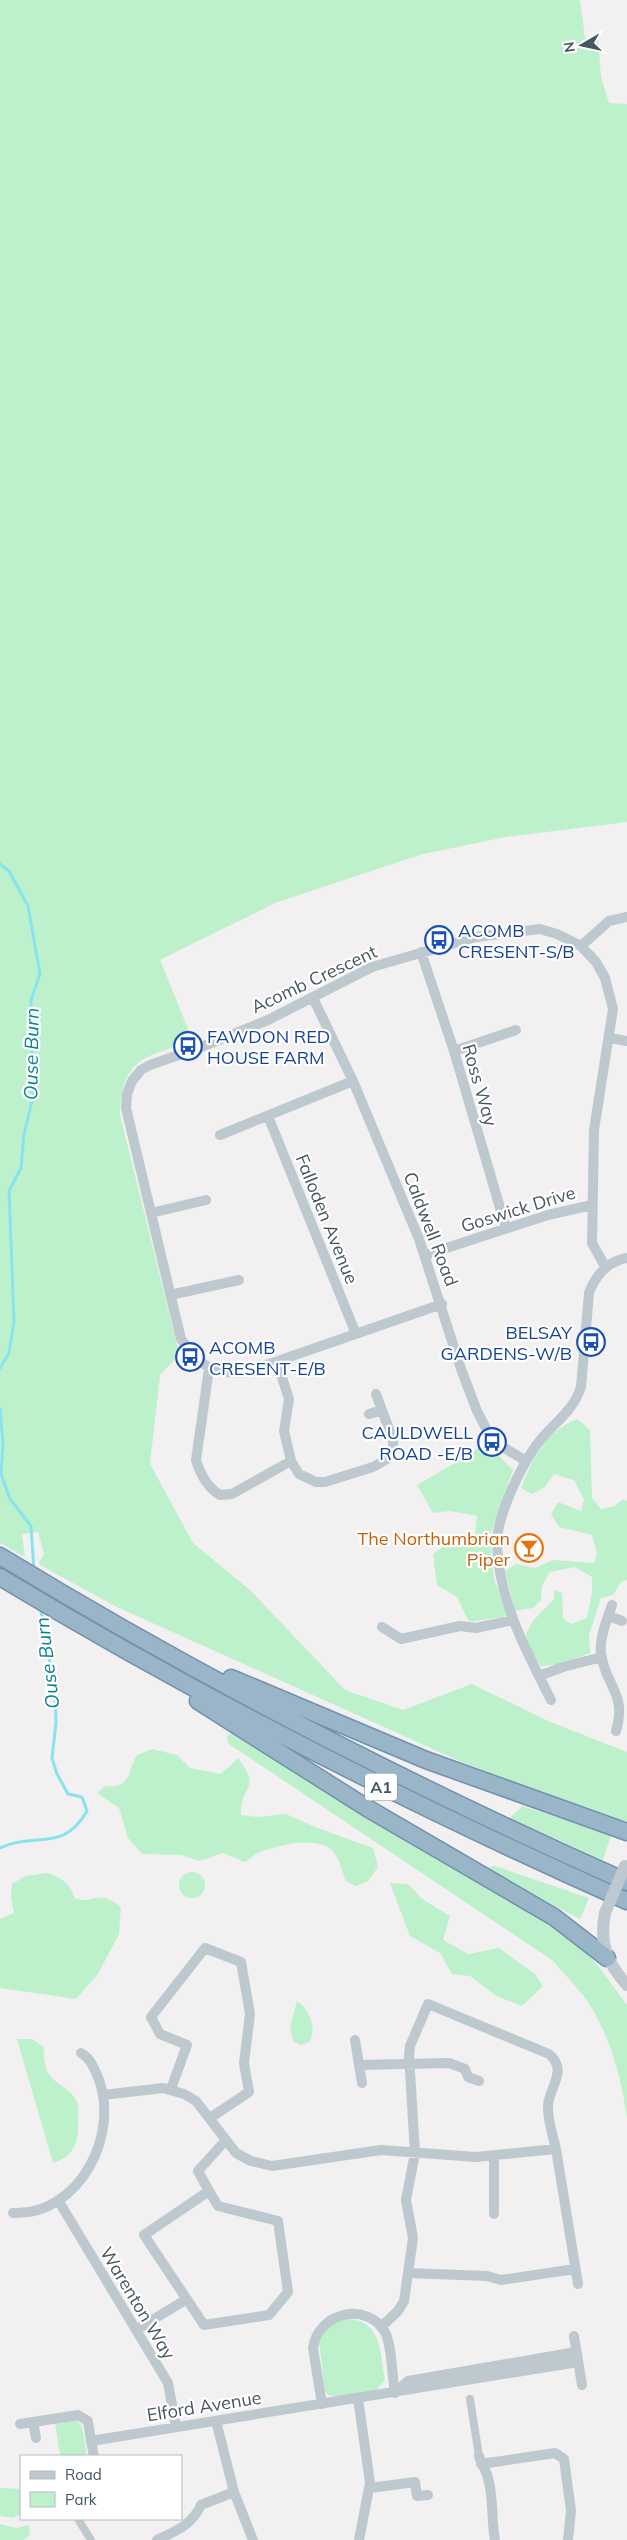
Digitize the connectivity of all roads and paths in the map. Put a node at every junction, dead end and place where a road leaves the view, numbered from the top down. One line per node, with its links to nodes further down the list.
1 (627, 917): 2 (street)
2 (582, 946): 3 (street, Acomb Crescent); 6 (street, Acomb Crescent)
3 (421, 952): 4 (street, Acomb Crescent); 8 (street, Ross Way)
4 (313, 998): 9 (street, Caldwell Road); 14 (street, Acomb Crescent)
5 (516, 1030): 8 (street)
6 (610, 1038): 7 (street); 13 (street, Acomb Crescent)
7 (627, 1041)
8 (454, 1051): 15 (street, Ross Way)
9 (353, 1081): 10 (street); 16 (street, Caldwell Road)
10 (268, 1116): 11 (street); 22 (street, Falloden Avenue)
11 (220, 1135)
12 (206, 1200): 14 (street)
13 (592, 1205): 15 (street, Goswick Drive); 18 (street, Acomb Crescent)
14 (151, 1213): 20 (street, Acomb Crescent)
15 (506, 1228): 16 (street, Goswick Drive)
16 (425, 1255): 21 (street, Caldwell Road)
17 (627, 1258): 18 (street)
18 (606, 1268): 29 (street)
19 (239, 1280): 20 (street)
20 (170, 1296): 24 (street, Acomb Crescent)
21 (442, 1304): 22 (street); 29 (street, Caldwell Road)
22 (356, 1334): 23 (street)
23 (277, 1362): 24 (street); 28 (street)
24 (209, 1369): 28 (street)
25 (376, 1394): 26 (street)
26 (382, 1410): 27 (street); 28 (street)
27 (369, 1414)
28 (291, 1461)
29 (526, 1461): 34 (street)
30 (0, 1556): 37 (highway, A1)
31 (0, 1577): 39 (highway, A1)
32 (612, 1605): 33 (street)
33 (608, 1616): 35 (street); 38 (street)
34 (513, 1620): 36 (street); 40 (street)
35 (622, 1621)
36 (382, 1627)
37 (153, 1646): 43 (highway, A1); 44 (highway, A1)
38 (602, 1657): 40 (street); 42 (street)
39 (142, 1660): 45 (highway, A1); 46 (highway, A1)
40 (539, 1676): 41 (street)
41 (551, 1700)
42 (616, 1731)
43 (627, 1832)
44 (626, 1870): 46 (street, bridge)
45 (627, 1901)
46 (607, 1958): 47 (street)
47 (627, 1985)
48 (355, 2040): 51 (street)
49 (81, 2054): 55 (street)
50 (409, 2063): 51 (street); 52 (street); 58 (street); 59 (street)
51 (359, 2065): 53 (street)
52 (479, 2081)
53 (362, 2083)
54 (171, 2089): 55 (street); 56 (street); 56 (street)
55 (103, 2095): 62 (street)
56 (210, 2118): 57 (street)
57 (225, 2141): 59 (street); 61 (street)
58 (556, 2149): 60 (street); 65 (street)
59 (415, 2153): 60 (street); 66 (street)
60 (494, 2157): 64 (street)
61 (210, 2191): 68 (street); 68 (street)
62 (58, 2200): 63 (street); 70 (street, Warenton Way)
63 (13, 2213)
64 (494, 2214)
65 (575, 2269): 66 (street); 67 (street)
66 (408, 2273): 69 (street)
67 (578, 2284)
68 (187, 2299): 70 (street)
69 (381, 2327): 74 (street); 77 (street)
70 (136, 2330): 81 (street, Warenton Way)
71 (574, 2336): 72 (street)
72 (577, 2357): 73 (street); 74 (street, Elford Avenue)
73 (582, 2384)
74 (395, 2393): 75 (street, Elford Avenue)
75 (358, 2398): 77 (street, Elford Avenue); 86 (street)
76 (470, 2399): 85 (street)
77 (322, 2404): 78 (street, Elford Avenue)
78 (216, 2421): 81 (street, Elford Avenue); 87 (street)
79 (33, 2422): 80 (street); 82 (street); 83 (street)
80 (20, 2424)
81 (176, 2427): 83 (street, Elford Avenue)
82 (36, 2438)
83 (91, 2441): 84 (street)
84 (94, 2455)
85 (480, 2460): 94 (street); 95 (street)
86 (370, 2488): 88 (street); 93 (street)
87 (234, 2492): 91 (street); 92 (street)
88 (428, 2495)
89 (79, 2520): 90 (street)
90 (91, 2540)
91 (157, 2540)
92 (253, 2540)
93 (360, 2540)
94 (495, 2540)
95 (568, 2540)

